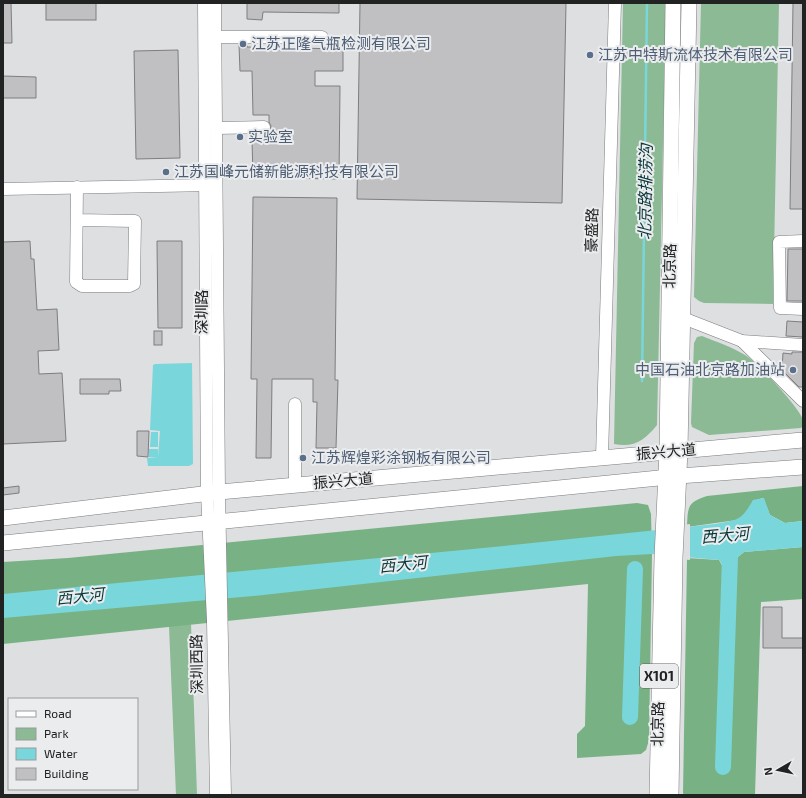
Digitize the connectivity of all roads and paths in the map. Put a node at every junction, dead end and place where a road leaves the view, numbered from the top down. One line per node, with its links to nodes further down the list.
1 (204, 3): 10 (street, 深圳路)
2 (215, 3): 6 (street, 深圳路)
3 (615, 3): 23 (street, 豪盛路)
4 (673, 3): 22 (main road, 北京路)
5 (688, 3): 16 (main road, 北京路)
6 (215, 37): 7 (street); 8 (street, 深圳路)
7 (322, 37)
8 (216, 128): 9 (street); 10 (street, 深圳路)
9 (264, 128)
10 (211, 185): 11 (street); 27 (street, 深圳路)
11 (77, 187): 12 (street); 13 (street)
12 (3, 189)
13 (76, 220): 13 (street)
14 (803, 241): 15 (street)
15 (803, 309)
16 (683, 318): 17 (street); 22 (main road, 北京路)
17 (742, 340): 18 (street); 19 (street)
18 (803, 346)
19 (803, 401)
20 (295, 404): 26 (street)
21 (803, 440): 22 (main road, 振兴大道)
22 (674, 451): 23 (main road, 振兴大道); 25 (main road, 北京路)
23 (602, 457): 26 (main road, 振兴大道)
24 (803, 467): 25 (main road, 振兴大道)
25 (672, 477): 29 (main road, 振兴大道); 31 (main road, 北京路)
26 (295, 485): 27 (main road, 振兴大道)
27 (213, 492): 28 (main road, 振兴大道); 29 (street, 深圳路)
28 (3, 518)
29 (214, 523): 30 (main road, 振兴大道); 32 (street, 深圳路)
30 (3, 543)
31 (668, 558): 35 (main road, 北京路 / X101); 36 (main road, 北京路 / X101)
32 (217, 618): 33 (street, 深圳西路); 34 (street, 深圳西路)
33 (216, 795)
34 (225, 795)
35 (657, 795)
36 (671, 795)

